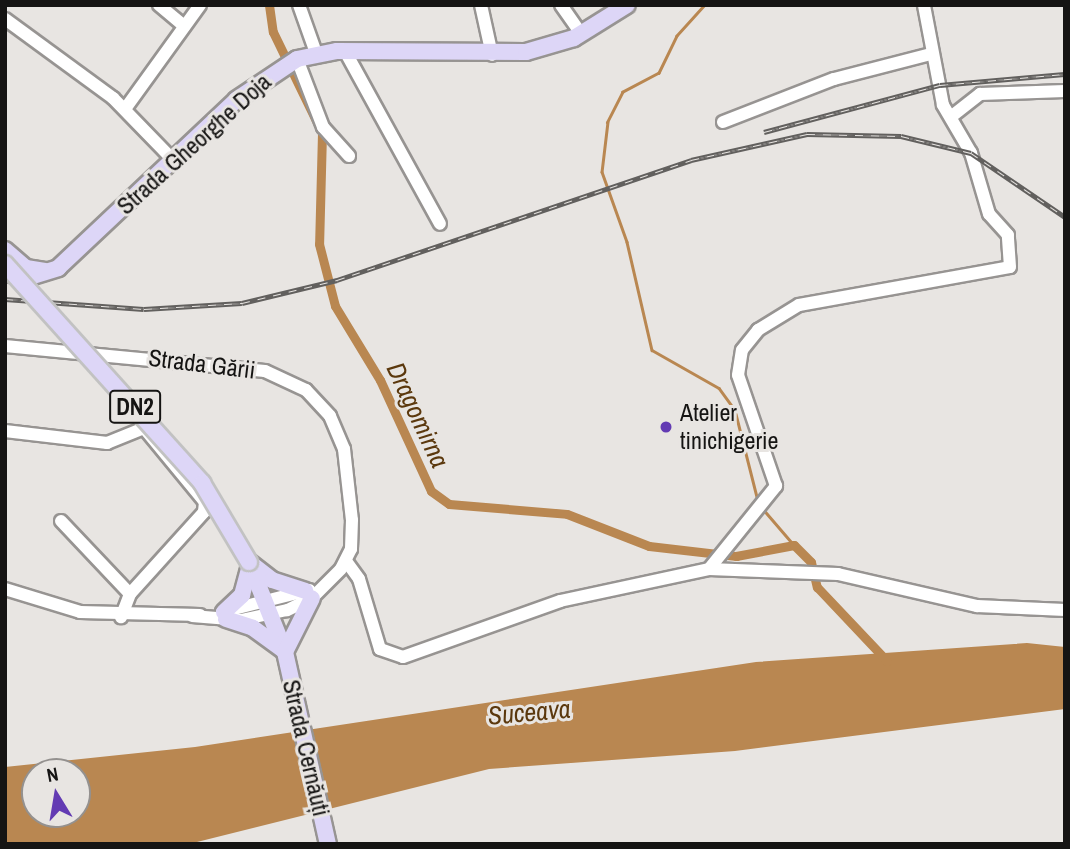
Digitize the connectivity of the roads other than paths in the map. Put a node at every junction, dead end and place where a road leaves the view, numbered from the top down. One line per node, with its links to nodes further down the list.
1 (159, 5): 9 (street)
2 (200, 5): 9 (street)
3 (299, 5): 12 (street)
4 (481, 5): 14 (street)
5 (562, 5): 10 (street)
6 (627, 5): 10 (main road, Strada Gheorghe Doja)
7 (925, 5): 13 (street)
8 (5, 19): 17 (street)
9 (184, 26): 17 (street)
10 (581, 34): 14 (main road, Strada Gheorghe Doja)
11 (345, 51): 12 (main road, Strada Gheorghe Doja); 14 (main road, Strada Gheorghe Doja); 22 (street)
12 (316, 53): 15 (main road, Strada Gheorghe Doja)
13 (931, 54): 18 (street); 19 (street)
14 (492, 55)
15 (289, 63): 20 (street); 21 (main road, Strada Gheorghe Doja)
16 (1065, 91): 18 (street)
17 (125, 109): 21 (street)
18 (952, 116): 32 (street)
19 (723, 122)
20 (349, 156)
21 (174, 161): 25 (main road, Strada Gheorghe Doja)
22 (440, 224)
23 (5, 250): 25 (main road)
24 (5, 264): 31 (main road, DN2, bridge)
25 (58, 268): 26 (main road)
26 (5, 271)
27 (5, 346): 30 (street, Strada Gării)
28 (5, 431): 34 (street)
29 (61, 521): 34 (street)
30 (346, 561): 32 (street); 35 (street)
31 (249, 562): 35 (main road); 37 (main road, DN2); 38 (main road)
32 (709, 569): 36 (street)
33 (5, 589): 39 (street)
34 (130, 593): 39 (street)
35 (308, 594): 37 (street); 40 (main road)
36 (1065, 610)
37 (268, 611): 38 (street); 40 (main road, DN2)
38 (225, 615): 39 (street); 40 (main road)
39 (121, 617)
40 (285, 652): 41 (main road, Strada Cernăuți / DN2)
41 (328, 844)

